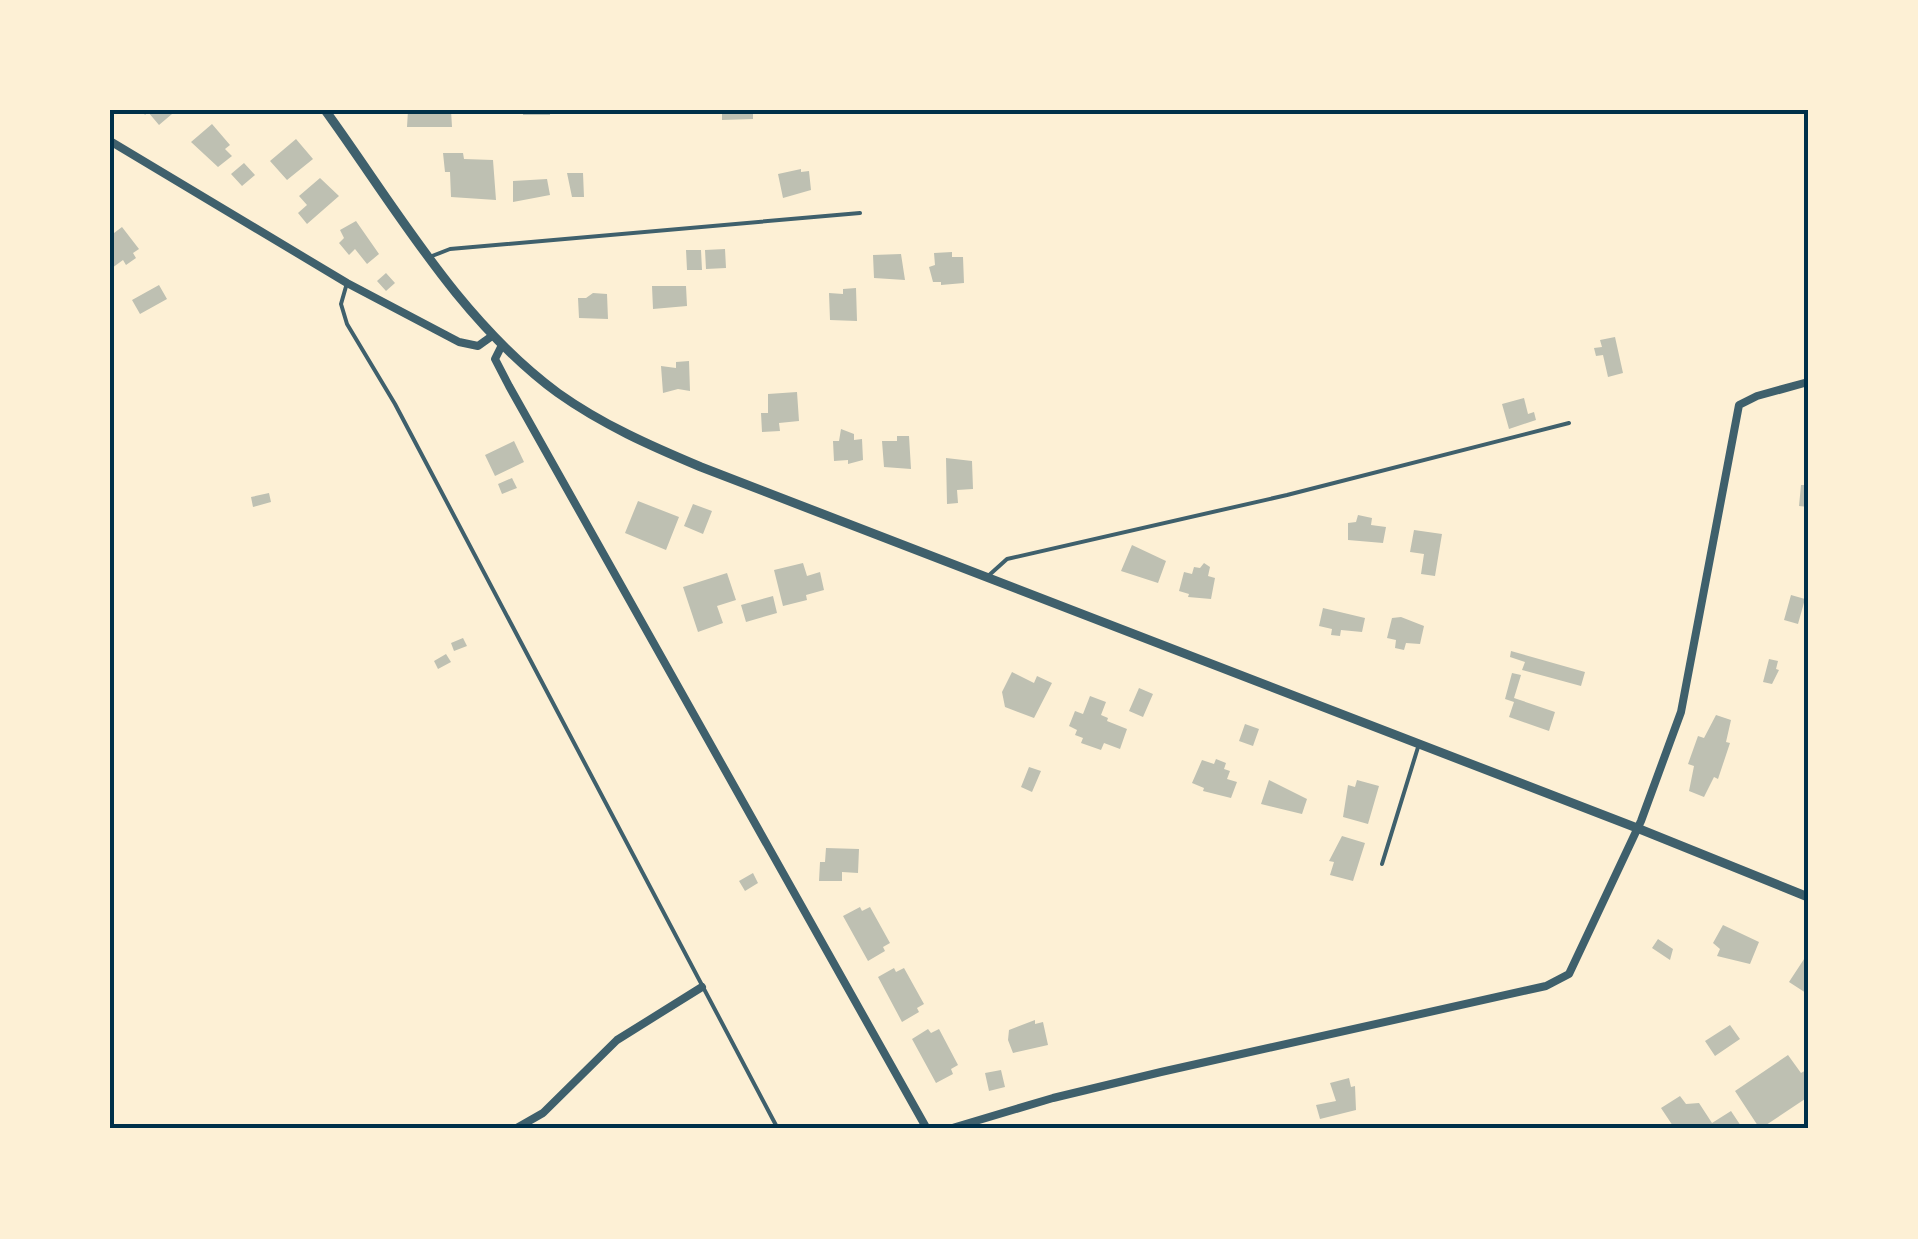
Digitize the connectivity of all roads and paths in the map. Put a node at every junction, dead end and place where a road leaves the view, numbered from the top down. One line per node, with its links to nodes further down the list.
1 (325, 110): 4 (street)
2 (110, 140): 5 (street)
3 (860, 213): 4 (lane)
4 (430, 257): 6 (street)
5 (347, 282): 6 (street); 15 (lane)
6 (492, 336): 7 (street)
7 (502, 345): 10 (street); 18 (street)
8 (1808, 382): 12 (street)
9 (1569, 424): 10 (lane)
10 (987, 578): 11 (street)
11 (1419, 744): 12 (street); 13 (lane)
12 (1638, 828): 14 (street); 19 (street)
13 (1382, 864)
14 (1808, 897)
15 (702, 987): 16 (street); 17 (lane)
16 (515, 1129)
17 (778, 1129)
18 (927, 1129)
19 (949, 1129)

